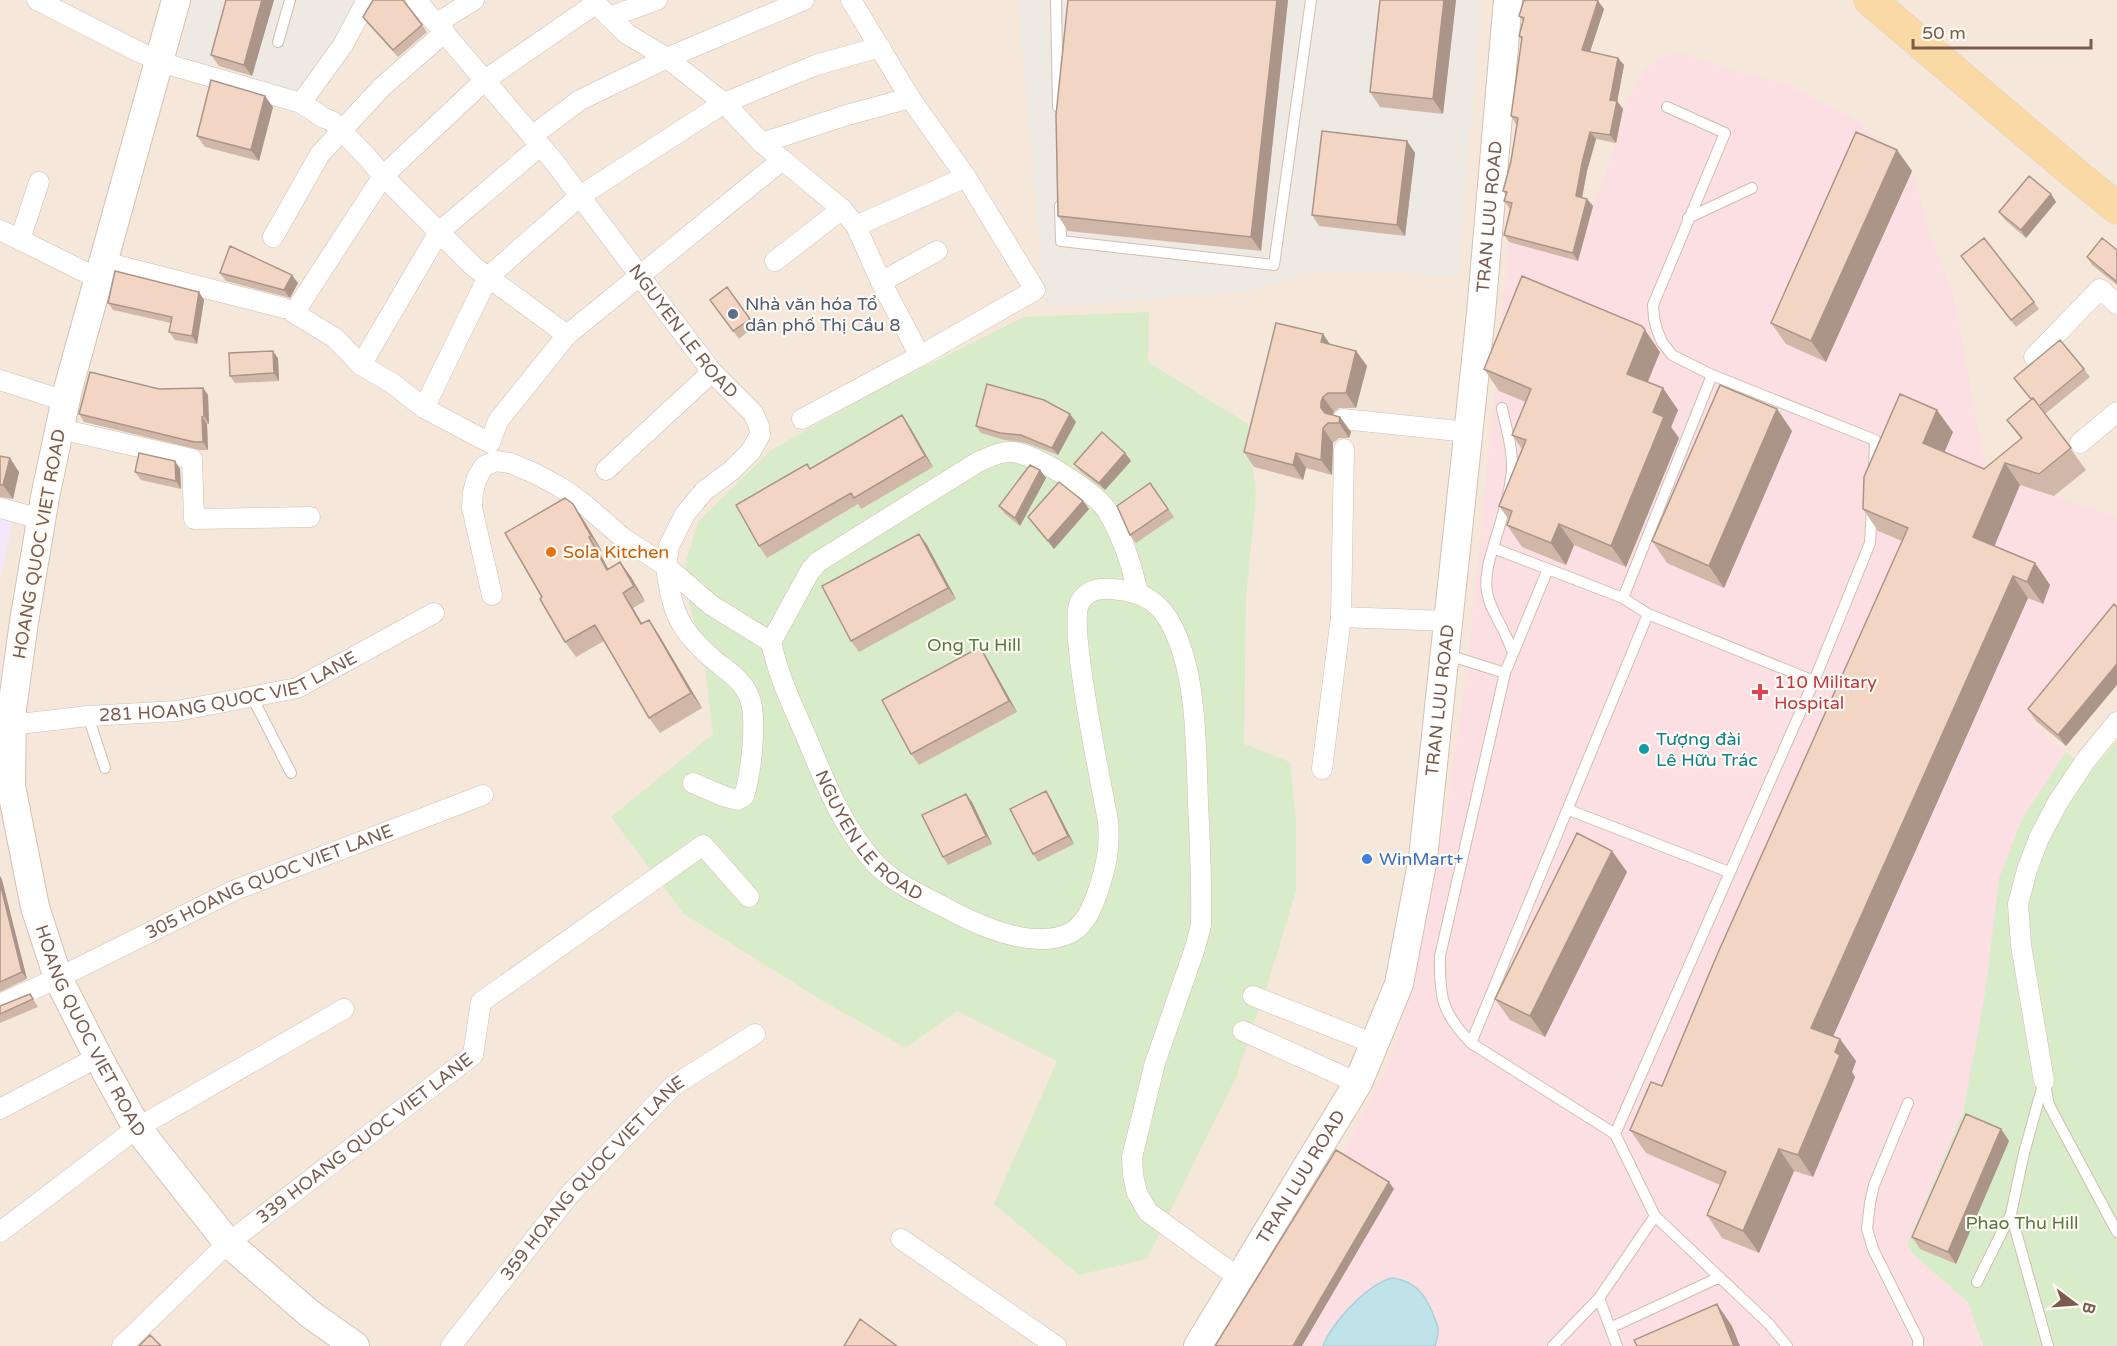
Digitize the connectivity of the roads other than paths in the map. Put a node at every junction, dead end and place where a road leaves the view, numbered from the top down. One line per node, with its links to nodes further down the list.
1 (37, 0): 20 (street)
2 (176, 0): 20 (main road, HOANG QUOC VIET ROAD)
3 (290, 0): 17 (lane)
4 (367, 0): 23 (street)
5 (416, 0): 16 (street, NGUYEN LE ROAD)
6 (474, 0): 16 (street)
7 (657, 0): 15 (street)
8 (804, 0): 19 (street)
9 (852, 0): 18 (street)
10 (1056, 0): 26 (lane)
11 (1311, 0): 35 (lane)
12 (1508, 0): 67 (main road, TRAN LUU ROAD)
13 (1869, 0): 37 (main road)
14 (593, 2): 15 (street); 21 (street)
15 (609, 17): 19 (street)
16 (441, 28): 21 (street, NGUYEN LE ROAD); 27 (street)
17 (278, 42)
18 (880, 47): 22 (street); 24 (street)
19 (667, 58): 24 (street); 28 (street)
20 (159, 60): 23 (street); 47 (main road, HOANG QUOC VIET ROAD)
21 (485, 80): 28 (street, NGUYEN LE ROAD); 31 (street)
22 (910, 98): 29 (street); 32 (street)
23 (301, 103): 27 (street)
24 (724, 103): 29 (street); 36 (street)
25 (1667, 107): 39 (lane)
26 (1058, 115)
27 (342, 131): 31 (street); 43 (street)
28 (536, 141): 36 (street, NGUYEN LE ROAD); 42 (street)
29 (762, 142): 30 (street)
30 (782, 160): 38 (street); 48 (street)
31 (383, 176): 42 (street); 56 (street)
32 (966, 177): 40 (street); 54 (street)
33 (39, 182): 44 (street)
34 (1752, 188): 39 (lane)
35 (1060, 195)
36 (580, 196): 48 (street, NGUYEN LE ROAD); 49 (street)
37 (2117, 207)
38 (842, 208): 40 (street); 46 (street)
39 (1688, 218): 58 (lane)
40 (856, 226): 50 (street)
41 (0, 230): 44 (street)
42 (439, 231): 49 (street); 56 (street)
43 (273, 237)
44 (20, 240): 47 (street)
45 (937, 251): 50 (street)
46 (775, 261)
47 (101, 271): 52 (street); 60 (main road, HOANG QUOC VIET ROAD)
48 (640, 275): 53 (street); 57 (street, NGUYEN LE ROAD)
49 (488, 277): 53 (street); 61 (street)
50 (881, 282): 54 (street)
51 (2117, 304): 55 (street)
52 (284, 308)
53 (567, 335): 61 (street)
54 (920, 356): 64 (street)
55 (2034, 357)
56 (361, 365): 61 (street)
57 (712, 372): 70 (street); 77 (street, NGUYEN LE ROAD)
58 (1712, 375): 71 (lane); 81 (lane)
59 (0, 380): 60 (street)
60 (65, 400): 66 (main road, HOANG QUOC VIET ROAD)
61 (424, 408)
62 (1502, 408): 76 (lane)
63 (2117, 412): 68 (street)
64 (802, 419)
65 (1343, 419): 67 (street)
66 (60, 429): 74 (street); 75 (main road, HOANG QUOC VIET ROAD)
67 (1468, 432): 85 (main road, TRAN LUU ROAD)
68 (2080, 443)
69 (1344, 448): 84 (street)
70 (606, 470)
71 (1874, 474)
72 (1872, 497): 90 (lane)
73 (0, 508): 75 (street)
74 (310, 517)
75 (41, 519): 94 (main road, HOANG QUOC VIET ROAD)
76 (1493, 548): 78 (lane); 88 (lane)
77 (666, 566): 80 (street); 86 (street); 98 (street)
78 (1548, 569): 81 (lane); 88 (lane)
79 (1138, 594): 86 (street); 86 (street, NGUYEN LE ROAD); 126 (street)
80 (492, 595)
81 (1623, 598): 83 (lane)
82 (434, 613): 91 (street, 281 HOANG QUOC VIET LANE)
83 (1648, 614): 90 (lane); 101 (lane)
84 (1341, 617): 85 (street); 96 (street)
85 (1448, 621): 87 (main road, TRAN LUU ROAD)
86 (771, 642)
87 (1444, 653): 89 (lane); 110 (main road, TRAN LUU ROAD)
88 (1513, 653): 89 (lane)
89 (1505, 673): 111 (lane)
90 (1814, 681): 102 (lane)
91 (252, 697): 92 (street, 281 HOANG QUOC VIET LANE); 97 (lane)
92 (88, 717): 94 (street, 281 HOANG QUOC VIET LANE); 95 (lane)
93 (2117, 722): 113 (street)
94 (11, 725): 99 (main road, HOANG QUOC VIET ROAD)
95 (105, 768)
96 (1322, 769)
97 (291, 773)
98 (693, 783)
99 (5, 786): 104 (main road, HOANG QUOC VIET ROAD)
100 (483, 795): 104 (street, 305 HOANG QUOC VIET LANE)
101 (1569, 810): 102 (lane); 111 (lane)
102 (1729, 872): 118 (lane)
103 (749, 897): 124 (street, 339 HOANG QUOC VIET LANE)
104 (58, 978): 106 (street, 305 HOANG QUOC VIET LANE); 112 (main road, HOANG QUOC VIET ROAD)
105 (1253, 996): 110 (street)
106 (0, 1004)
107 (344, 1009): 117 (street)
108 (1242, 1031): 114 (street)
109 (755, 1034): 132 (street, 359 HOANG QUOC VIET LANE)
110 (1375, 1044): 114 (main road, TRAN LUU ROAD)
111 (1471, 1044): 118 (lane)
112 (98, 1057): 116 (street); 117 (main road, HOANG QUOC VIET ROAD)
113 (2044, 1081): 119 (lane); 122 (lane)
114 (1358, 1083): 126 (main road, TRAN LUU ROAD)
115 (1908, 1103): 138 (lane)
116 (0, 1109)
117 (137, 1128): 121 (street); 124 (main road, HOANG QUOC VIET ROAD)
118 (1615, 1134): 120 (lane)
119 (2011, 1214): 127 (lane); 139 (lane)
120 (1655, 1216): 125 (lane); 128 (lane)
121 (0, 1232)
122 (2117, 1232)
123 (901, 1239): 133 (street)
124 (228, 1243): 130 (street); 131 (main road, HOANG QUOC VIET ROAD)
125 (1720, 1277): 129 (lane); 137 (lane)
126 (1239, 1278): 134 (main road, TRAN LUU ROAD)
127 (1977, 1282)
128 (1599, 1298): 129 (lane); 135 (lane)
129 (1610, 1328): 136 (lane)
130 (122, 1346)
131 (355, 1346)
132 (451, 1346)
133 (1056, 1346)
134 (1198, 1346)
135 (1553, 1346)
136 (1617, 1346)
137 (1787, 1346)
138 (1918, 1346)
139 (2048, 1346)

